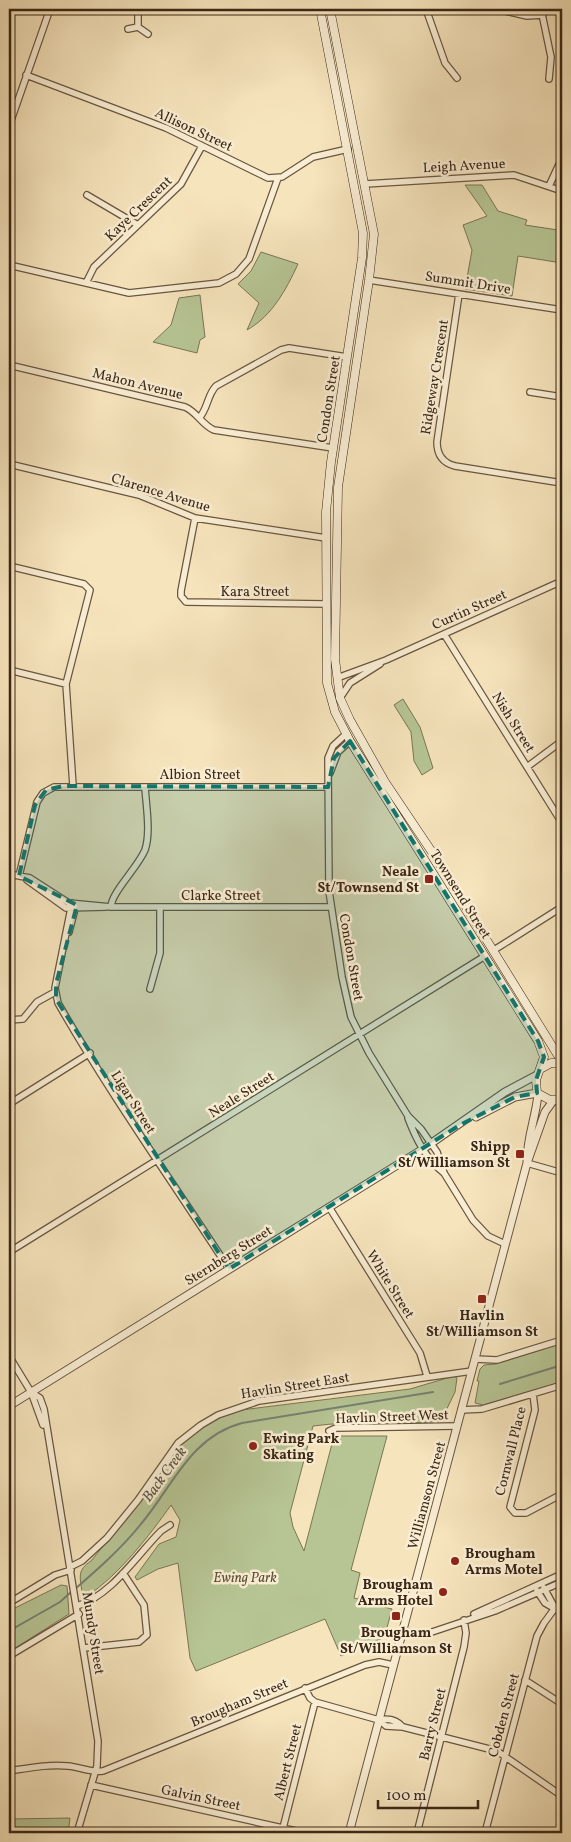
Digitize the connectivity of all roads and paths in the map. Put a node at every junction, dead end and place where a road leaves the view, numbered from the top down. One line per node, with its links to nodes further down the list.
1 (50, 9): 11 (street)
2 (138, 9): 8 (street)
3 (320, 9): 17 (main road, Condon Street)
4 (330, 9): 16 (main road, Condon Street)
5 (426, 9): 12 (street)
6 (496, 9): 7 (street)
7 (542, 12): 13 (street)
8 (138, 28): 9 (street); 10 (street)
9 (128, 29)
10 (148, 34)
11 (26, 75): 14 (street); 15 (street, Allison Street)
12 (457, 78)
13 (549, 78)
14 (9, 126)
15 (202, 146): 19 (street, Allison Street); 24 (street, Kaye Crescent)
16 (358, 147): 17 (main road); 20 (main road, Condon Street)
17 (348, 149): 19 (street); 30 (main road, Condon Street)
18 (562, 158): 21 (street)
19 (278, 178): 27 (street)
20 (365, 184): 21 (street, Leigh Avenue); 26 (main road, Condon Street)
21 (549, 186): 22 (street, Leigh Avenue)
22 (562, 191)
23 (87, 195): 24 (street)
24 (138, 225): 27 (street, Kaye Crescent)
25 (9, 265): 27 (street)
26 (369, 280): 28 (street, Summit Drive); 36 (main road, Condon Street)
27 (86, 283)
28 (459, 294): 29 (street, Summit Drive); 38 (street, Ridgeway Crescent)
29 (562, 310)
30 (347, 357): 34 (street); 35 (main road, Condon Street)
31 (9, 364): 34 (street, Mahon Avenue)
32 (530, 392): 33 (street)
33 (562, 397)
34 (199, 418): 35 (street, Mahon Avenue)
35 (333, 448): 36 (main road, Mahon Avenue); 40 (main road, Condon Street)
36 (343, 450): 41 (main road, Condon Street)
37 (9, 464): 39 (street, Clarence Avenue)
38 (562, 483)
39 (195, 518): 40 (street, Clarence Avenue); 46 (street)
40 (326, 538): 41 (main road, Clarence Avenue); 47 (main road, Condon Street)
41 (336, 538): 52 (main road, Condon Street)
42 (9, 566): 45 (street)
43 (562, 582): 49 (street, Curtin Street)
44 (95, 584): 45 (street)
45 (89, 587): 53 (street)
46 (184, 601): 47 (street, Kara Street); 48 (street)
47 (326, 604): 56 (main road, Condon Street)
48 (178, 607)
49 (444, 634): 50 (street, Curtin Street); 59 (street, Nish Street)
50 (386, 660): 52 (street, Curtin Street); 54 (street, Curtin Street)
51 (9, 670): 53 (street)
52 (337, 678): 54 (main road, Condon Street); 56 (main road)
53 (66, 684): 60 (street)
54 (340, 698): 55 (main road, Condon Street)
55 (356, 732): 71 (main road, Townsend Street)
56 (346, 734): 57 (main road, Townsend Street); 62 (street, Condon Street)
57 (350, 741): 62 (street, Condon Street); 72 (main road, Townsend Street)
58 (562, 741): 59 (street)
59 (527, 767): 63 (street, Nish Street)
60 (73, 786): 61 (street, Albion Street); 65 (street)
61 (145, 786): 62 (street, Albion Street); 67 (street)
62 (328, 787): 69 (street, Condon Street)
63 (562, 823)
64 (9, 874): 65 (street)
65 (19, 876): 66 (street)
66 (73, 906): 67 (street, Clarke Street); 74 (street)
67 (111, 906): 68 (street, Clarke Street)
68 (160, 907): 69 (street, Clarke Street); 73 (street)
69 (331, 907): 76 (street, Condon Street)
70 (562, 908): 71 (street)
71 (494, 950): 78 (main road, Townsend Street)
72 (485, 956): 76 (street, Neale Street); 79 (main road, Townsend Street)
73 (150, 989)
74 (55, 992): 75 (street); 77 (street, Ligar Street)
75 (9, 1020)
76 (359, 1035): 83 (street, Condon Street); 87 (street, Neale Street)
77 (90, 1054): 82 (street); 87 (street, Ligar Street)
78 (562, 1062): 79 (main road)
79 (539, 1072): 80 (main road, Townsend Street); 84 (street, Sternberg Street)
80 (538, 1094): 81 (main road); 84 (street, Sternberg Street); 88 (street, Williamson Street)
81 (560, 1101): 88 (street, Williamson Street)
82 (9, 1104)
83 (408, 1116): 85 (street, Condon Street); 86 (street, Condon Street)
84 (460, 1125): 85 (street, Sternberg Street)
85 (431, 1144): 86 (street, Sternberg Street); 89 (street, Condon Street)
86 (423, 1149): 89 (street, Condon Street); 91 (street, Sternberg Street)
87 (156, 1160): 93 (street, Neale Street); 94 (street, Ligar Street)
88 (527, 1164): 90 (street); 92 (street, Williamson Street)
89 (444, 1173): 92 (street, Condon Street)
90 (562, 1173)
91 (328, 1207): 94 (street, Sternberg Street); 99 (street, White Street)
92 (505, 1244): 97 (street, Williamson Street)
93 (9, 1252)
94 (229, 1269): 101 (street, Sternberg Street)
95 (562, 1340): 97 (street)
96 (9, 1356): 101 (street, Mundy Street)
97 (475, 1359): 98 (street, Williamson Street)
98 (472, 1370): 99 (street, Havlin Street East); 104 (street, Williamson Street)
99 (427, 1376): 109 (street, Havlin Street East)
100 (562, 1385): 102 (street, Havlin Street West)
101 (31, 1392): 103 (street, Sternberg Street); 109 (street, Mundy Street)
102 (533, 1394): 104 (street, Havlin Street West); 107 (street, Cornwall Place)
103 (9, 1406)
104 (461, 1410): 105 (street, Williamson Street)
105 (457, 1426): 106 (street, Havlin Street West); 123 (street, Williamson Street)
106 (328, 1431)
107 (562, 1494)
108 (170, 1525): 110 (street)
109 (70, 1568): 117 (street, Havlin Street East); 118 (street, Mundy Street)
110 (123, 1573): 118 (street); 124 (street)
111 (562, 1574): 113 (street)
112 (562, 1582): 115 (street)
113 (542, 1583): 114 (street); 115 (street)
114 (534, 1586): 116 (street); 122 (street)
115 (545, 1591): 116 (street); 119 (street)
116 (538, 1594): 119 (street); 122 (street)
117 (9, 1603)
118 (77, 1606): 120 (street, Mundy Street)
119 (555, 1608): 121 (street); 127 (street, Cobden Street)
120 (78, 1614): 124 (street, Mundy Street); 125 (street)
121 (562, 1614)
122 (464, 1620): 123 (street); 132 (street, Barry Street)
123 (402, 1632): 126 (street, Williamson Street)
124 (84, 1648): 135 (street, Mundy Street)
125 (9, 1656)
126 (393, 1665): 128 (street, Brougham Street); 131 (street, Williamson Street)
127 (526, 1680): 130 (street); 133 (street, Cobden Street)
128 (305, 1688): 129 (street); 135 (street, Brougham Street)
129 (315, 1702): 131 (street); 138 (street, Albert Street)
130 (562, 1704)
131 (379, 1720): 132 (street); 141 (street, Williamson Street)
132 (442, 1736): 133 (street); 142 (street, Barry Street)
133 (505, 1755): 137 (street); 143 (street, Cobden Street)
134 (9, 1771): 135 (street)
135 (95, 1772): 136 (street, Mundy Street)
136 (91, 1785): 138 (street, Galvin Street); 139 (street, Mundy Street)
137 (562, 1796)
138 (283, 1828): 140 (street, Galvin Street)
139 (77, 1833)
140 (305, 1833)
141 (349, 1833)
142 (417, 1833)
143 (485, 1833)

